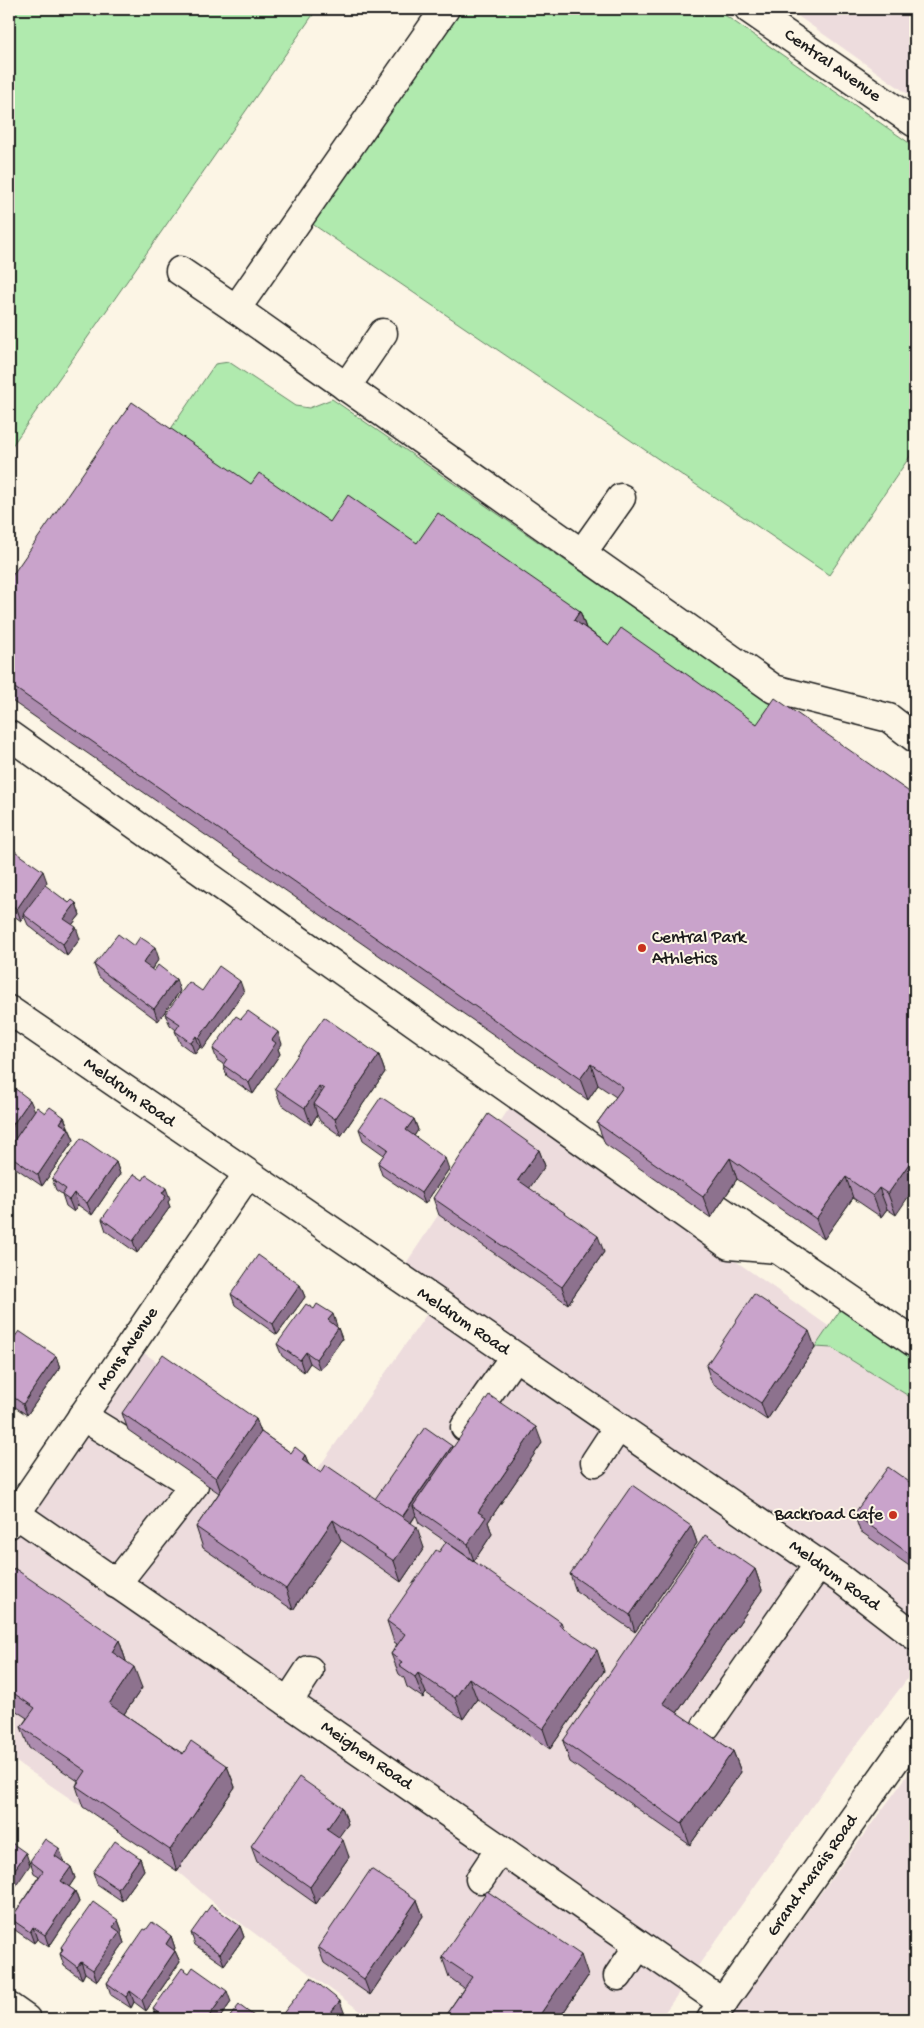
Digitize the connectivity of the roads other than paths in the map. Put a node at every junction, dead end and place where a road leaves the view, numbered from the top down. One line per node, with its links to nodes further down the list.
1 (445, 9): 5 (street)
2 (761, 12): 3 (street, Central Avenue)
3 (915, 124)
4 (180, 271): 5 (street)
5 (236, 309): 7 (street)
6 (383, 333): 7 (street)
7 (346, 387): 9 (street)
8 (621, 498): 9 (street)
9 (582, 553): 11 (street)
10 (9, 735): 15 (street)
11 (915, 738)
12 (9, 1010): 13 (street, Meldrum Road)
13 (248, 1175): 17 (street, Meldrum Road); 18 (street, Mons Avenue)
14 (717, 1208): 15 (street)
15 (777, 1249): 16 (street)
16 (915, 1343)
17 (514, 1357): 19 (street, Meldrum Road); 20 (street)
18 (82, 1416): 22 (street, Mons Avenue); 24 (street)
19 (618, 1427): 21 (street); 23 (street, Meldrum Road)
20 (466, 1428)
21 (595, 1462)
22 (11, 1516): 24 (street, Meighen Road)
23 (819, 1564): 25 (street, Meldrum Road); 28 (street)
24 (116, 1584): 27 (street, Meighen Road)
25 (915, 1636)
26 (309, 1670): 27 (street)
27 (288, 1702): 30 (street, Meighen Road)
28 (706, 1726)
29 (915, 1732): 35 (street, Grand Marais Road)
30 (500, 1849): 31 (street); 32 (street, Meighen Road)
31 (480, 1879)
32 (640, 1945): 33 (street); 35 (street, Meighen Road)
33 (618, 1976)
34 (9, 2007): 36 (street)
35 (717, 2011)
36 (26, 2019)

